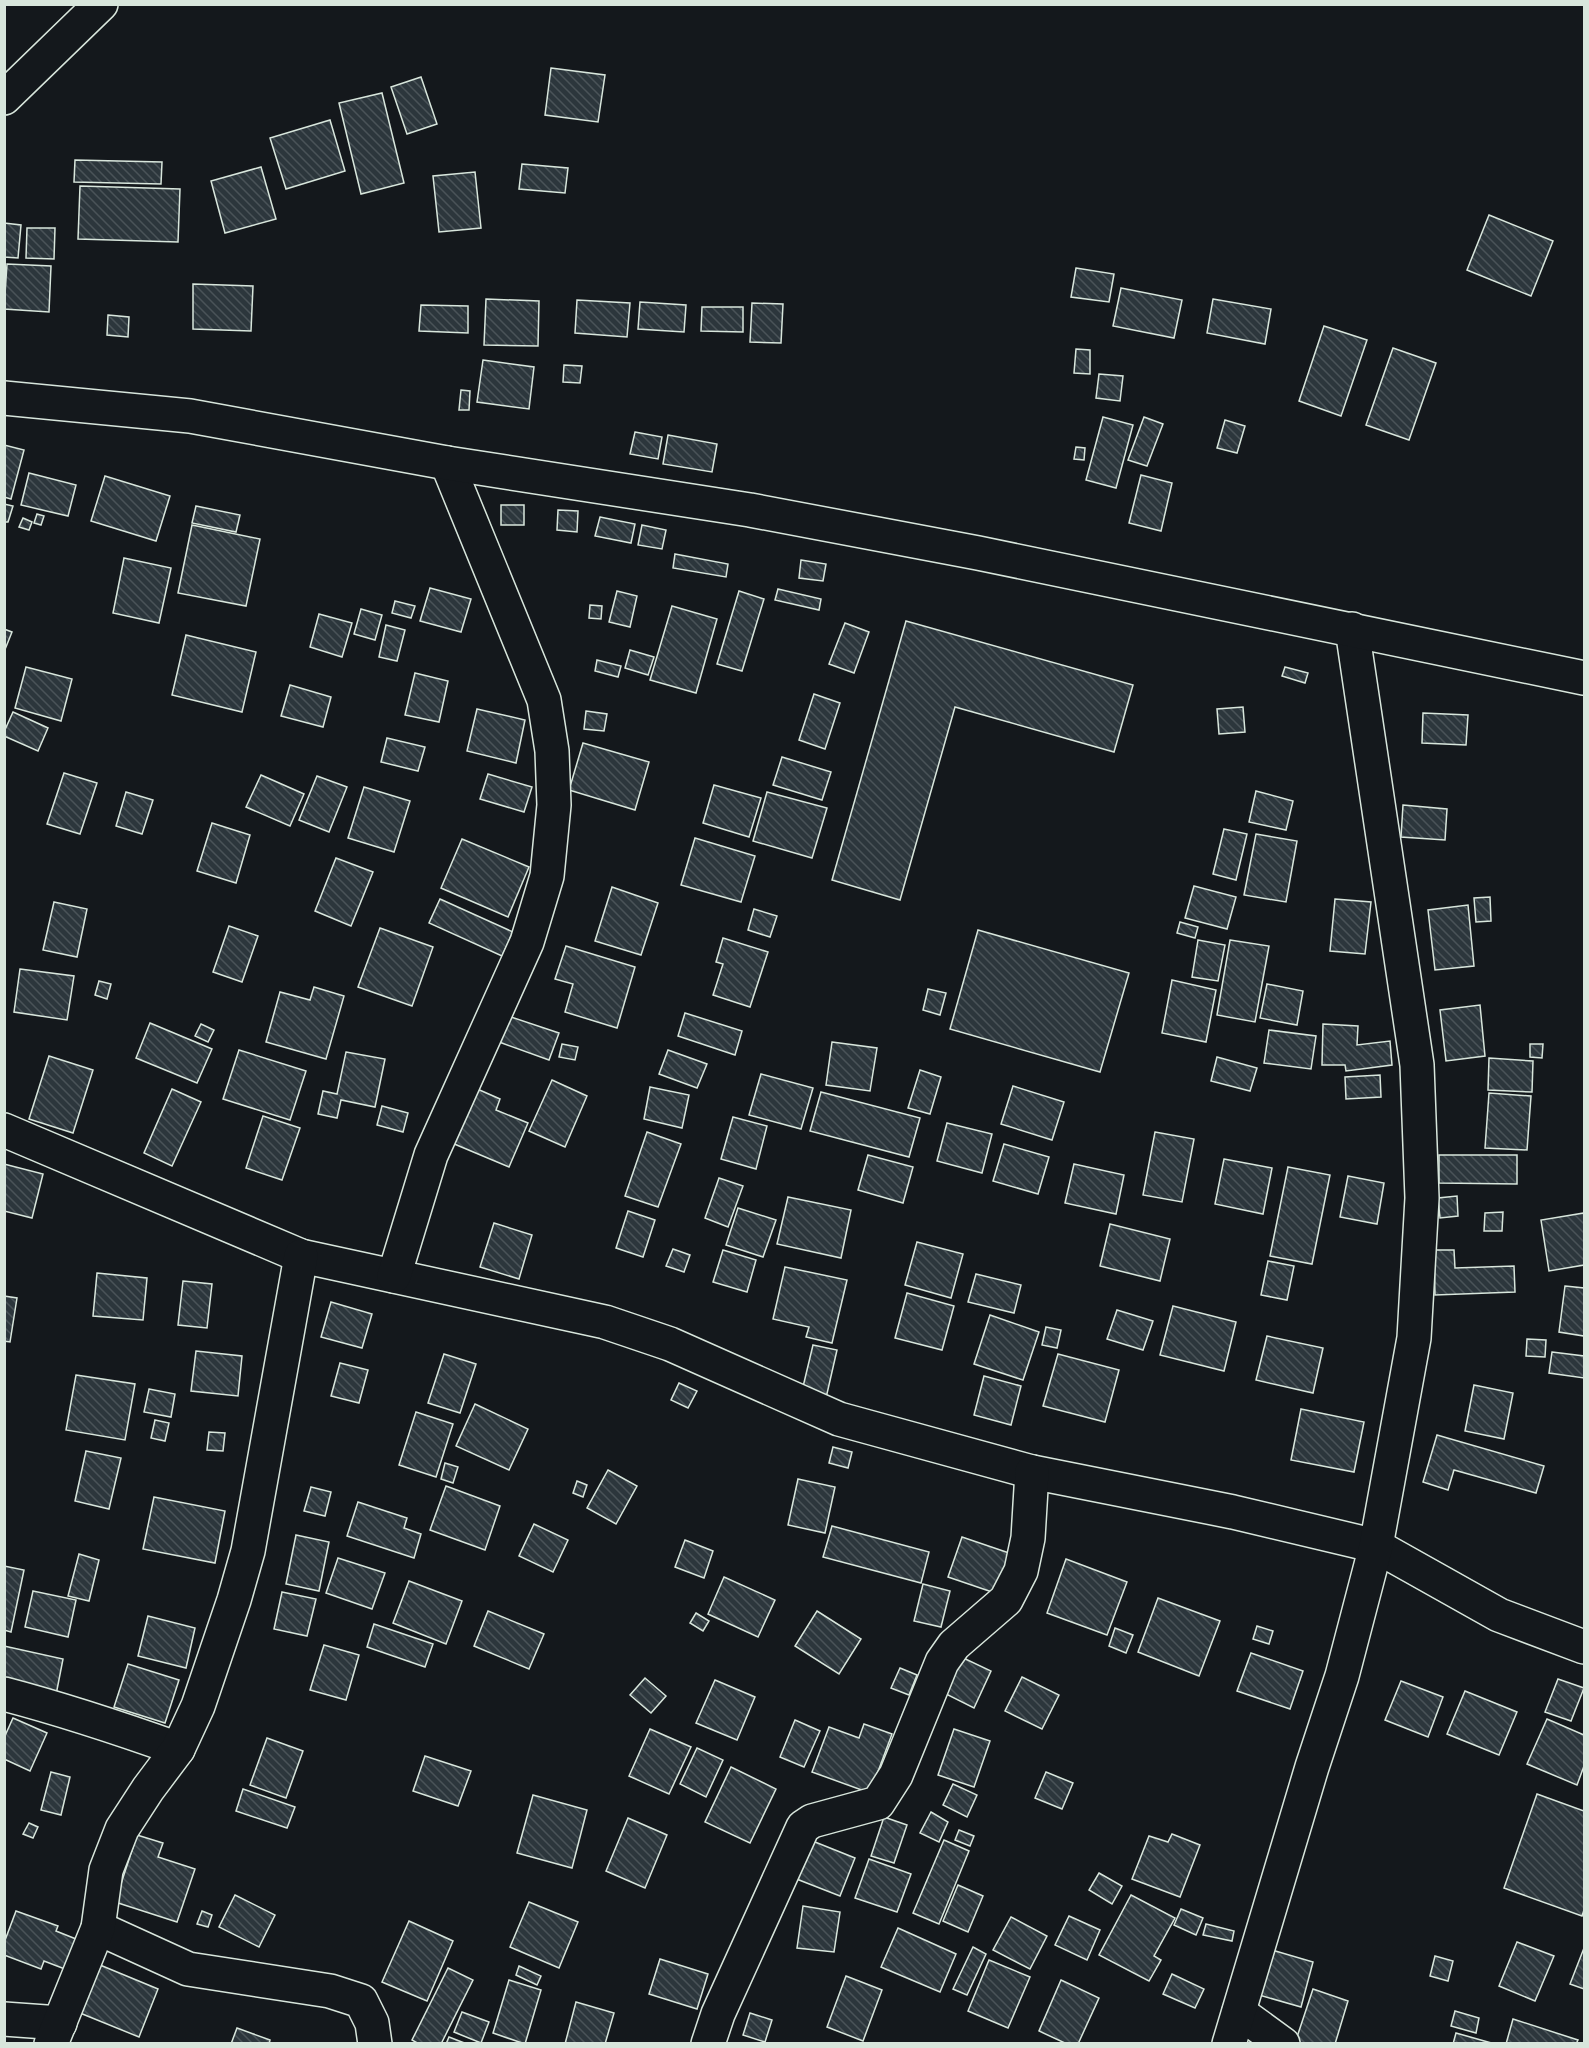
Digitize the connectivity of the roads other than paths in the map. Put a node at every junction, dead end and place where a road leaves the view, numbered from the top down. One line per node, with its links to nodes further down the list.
1 (101, 4): 2 (street)
2 (4, 98)
3 (4, 398): 4 (street)
4 (447, 463): 5 (street); 9 (street)
5 (1352, 629): 6 (street); 11 (street)
6 (1584, 678)
7 (4, 1130): 8 (street)
8 (301, 1256): 9 (street); 14 (street)
9 (394, 1276): 10 (street)
10 (1032, 1472): 11 (street); 20 (street)
11 (1376, 1546): 12 (street); 16 (street)
12 (1584, 1647)
13 (4, 1694): 14 (street)
14 (178, 1749): 15 (street)
15 (98, 1928): 18 (street); 19 (street)
16 (1239, 2012): 21 (street); 22 (street)
17 (4, 2019): 18 (street)
18 (56, 2033)
19 (375, 2043)
20 (708, 2043)
21 (1229, 2043)
22 (1283, 2043)

